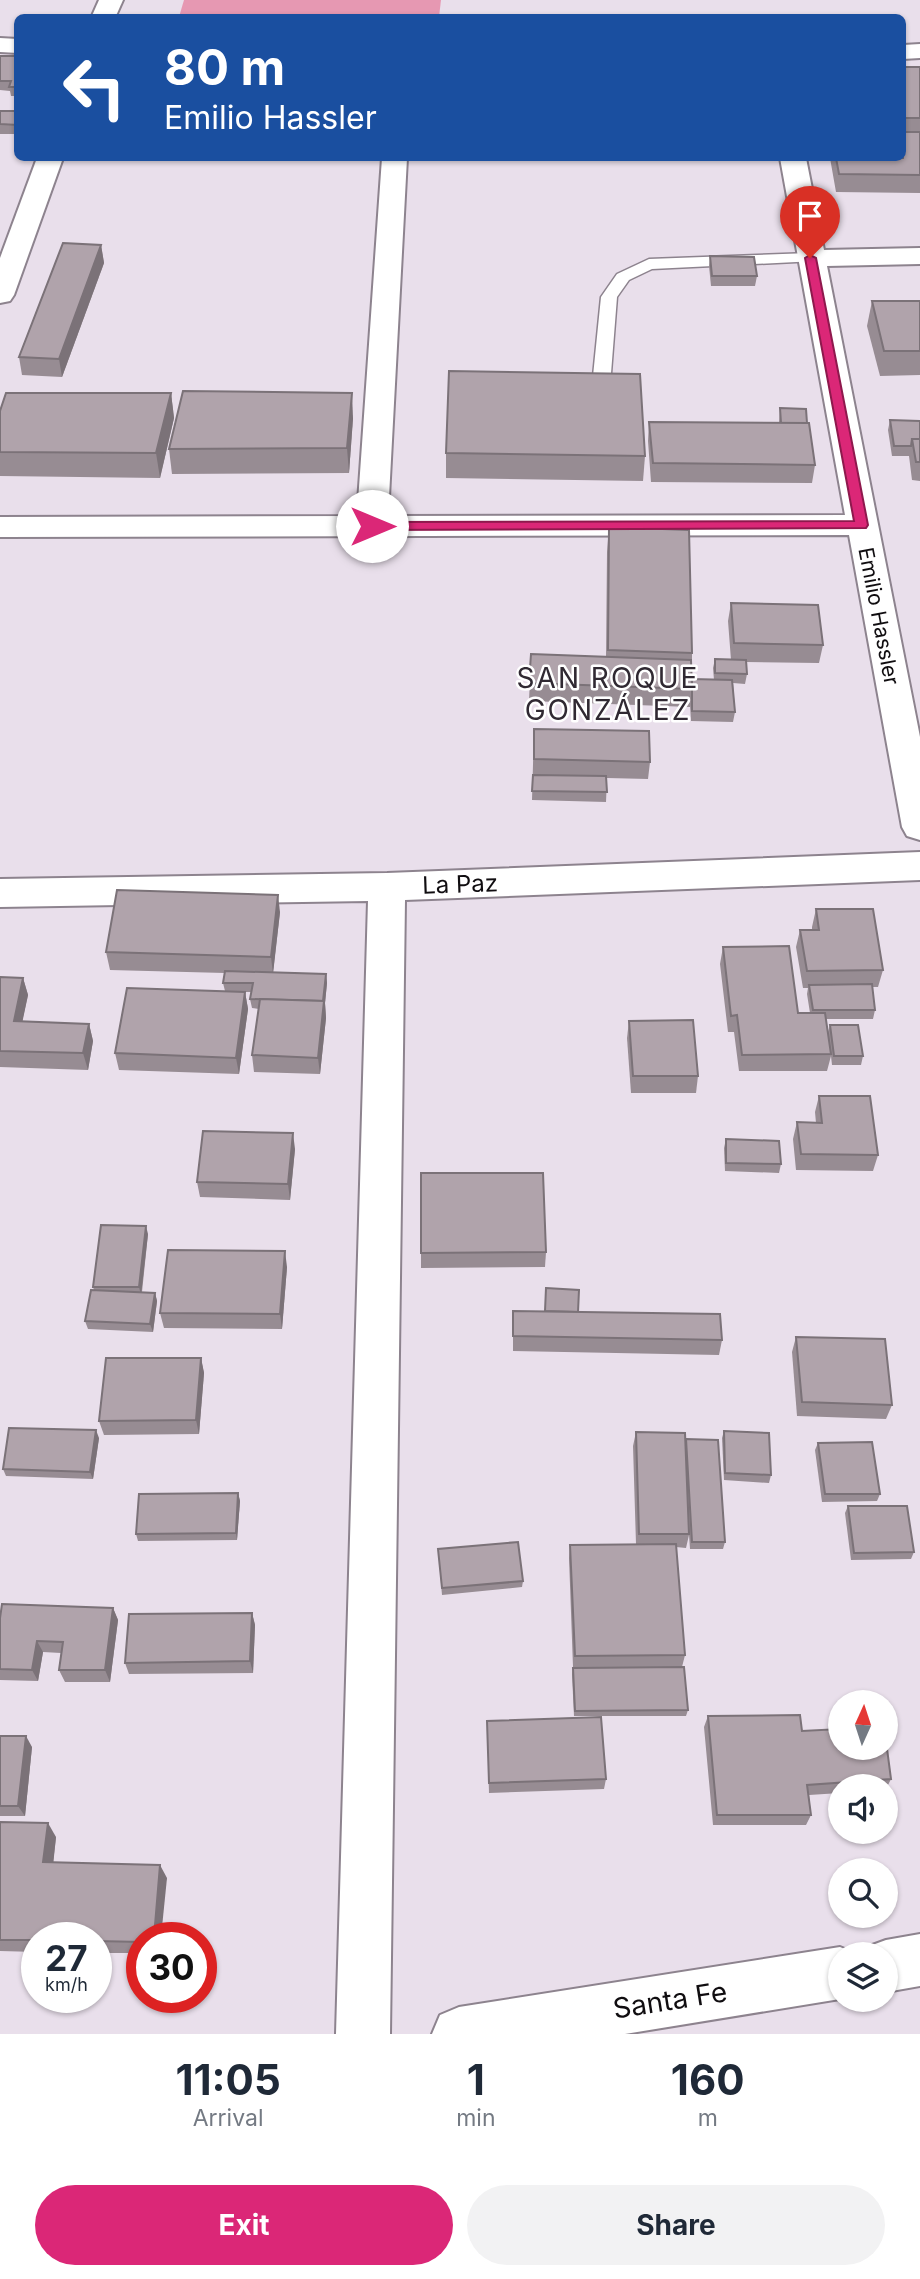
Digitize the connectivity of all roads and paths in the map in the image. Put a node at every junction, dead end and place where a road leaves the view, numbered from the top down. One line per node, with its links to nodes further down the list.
1 (49, 161): 6 (street)
2 (394, 161): 9 (street)
3 (794, 161): 5 (street, Emilio Hassler)
4 (920, 257): 5 (street)
5 (810, 258): 7 (lane); 8 (street, Emilio Hassler)
6 (0, 295)
7 (601, 386)
8 (862, 525): 9 (street); 11 (street, Emilio Hassler)
9 (372, 526): 10 (street)
10 (0, 527)
11 (920, 827)
12 (920, 866): 13 (street, La Paz)
13 (387, 887): 14 (street, La Paz); 18 (street)
14 (0, 893)
15 (920, 1960): 16 (street)
16 (898, 1963)
17 (828, 1975): 19 (street, Santa Fe)
18 (363, 2034)
19 (459, 2034)

